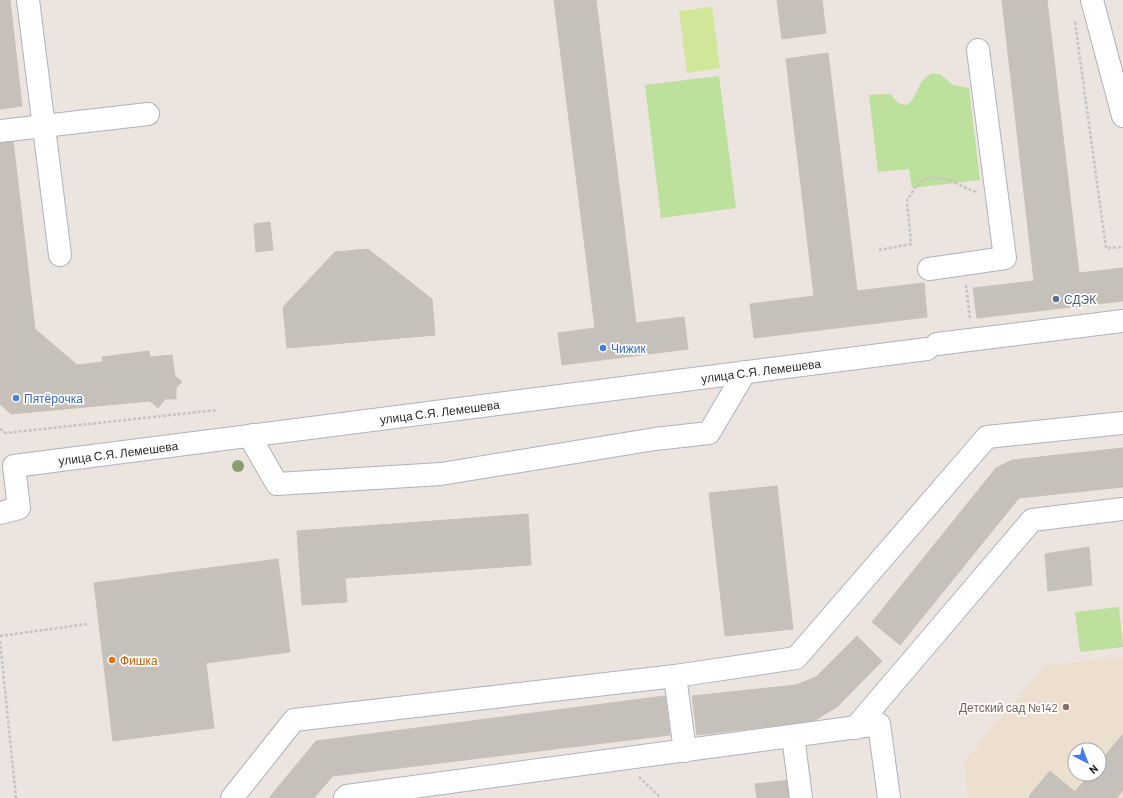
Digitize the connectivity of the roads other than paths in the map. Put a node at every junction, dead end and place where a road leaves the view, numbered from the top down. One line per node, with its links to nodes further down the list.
1 (28, 0): 6 (street)
2 (1092, 0): 5 (street)
3 (978, 50): 9 (street)
4 (148, 114): 6 (street)
5 (1123, 116)
6 (44, 126): 7 (street); 8 (street)
7 (0, 131)
8 (60, 255)
9 (929, 269)
10 (1123, 321): 11 (street, улица С.Я. Лемешева)
11 (745, 372): 13 (street, улица С.Я. Лемешева); 13 (street)
12 (1123, 423): 16 (street)
13 (253, 435): 15 (street, улица С.Я. Лемешева)
14 (1123, 509): 17 (street)
15 (0, 513)
16 (675, 676): 19 (street); 20 (street)
17 (855, 728): 18 (street); 23 (street)
18 (793, 736): 19 (street); 22 (street)
19 (685, 751): 21 (street)
20 (232, 798)
21 (345, 798)
22 (801, 798)
23 (889, 798)

